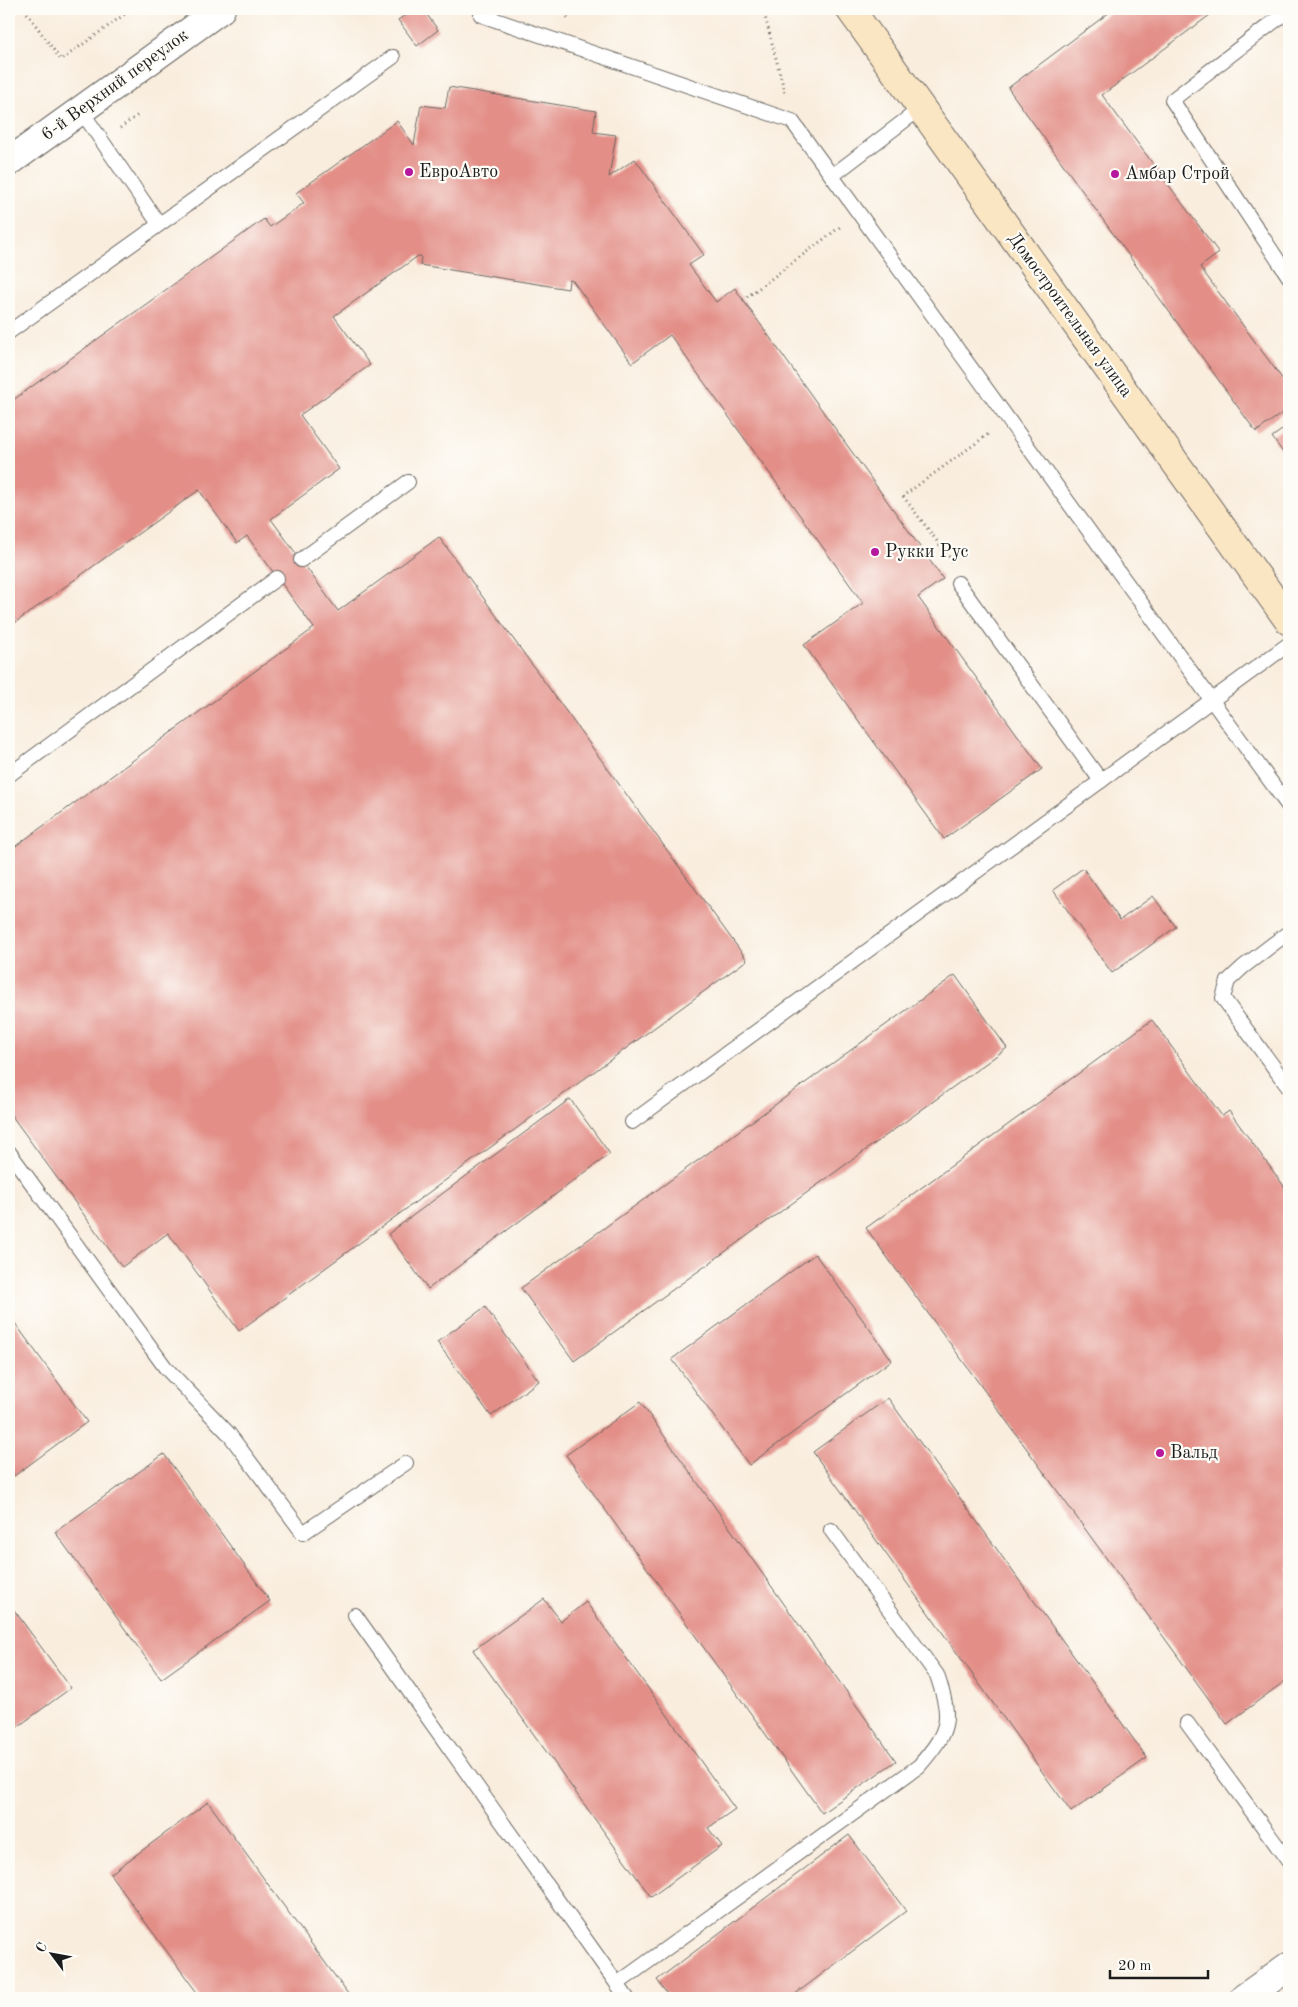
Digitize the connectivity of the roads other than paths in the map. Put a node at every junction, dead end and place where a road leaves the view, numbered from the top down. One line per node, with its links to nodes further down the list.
1 (221, 9): 7 (street, 6-й Верхний переулок)
2 (850, 9): 6 (street, Домостроительная улица)
3 (1289, 10): 11 (lane)
4 (480, 15): 9 (lane)
5 (392, 57): 10 (lane)
6 (921, 108): 9 (lane); 17 (street, Домостроительная улица)
7 (80, 110): 8 (street, 6-й Верхний переулок); 10 (lane)
8 (9, 162)
9 (832, 176): 19 (lane)
10 (159, 224): 12 (lane)
11 (1289, 277)
12 (9, 332)
13 (408, 482): 14 (lane)
14 (301, 560)
15 (277, 578): 20 (lane)
16 (958, 583): 21 (lane)
17 (1289, 621)
18 (1289, 644): 19 (lane)
19 (1212, 700): 21 (lane); 22 (lane)
20 (9, 775)
21 (1100, 782): 25 (lane)
22 (1289, 807)
23 (1289, 932): 24 (lane)
24 (1289, 1088)
25 (632, 1122)
26 (9, 1152): 27 (lane)
27 (406, 1463)
28 (831, 1530): 33 (lane)
29 (355, 1615): 33 (lane)
30 (1188, 1723): 31 (lane)
31 (1289, 1862)
32 (1289, 1966): 35 (street)
33 (618, 1984): 34 (lane)
34 (628, 1998)
35 (1244, 1998)

